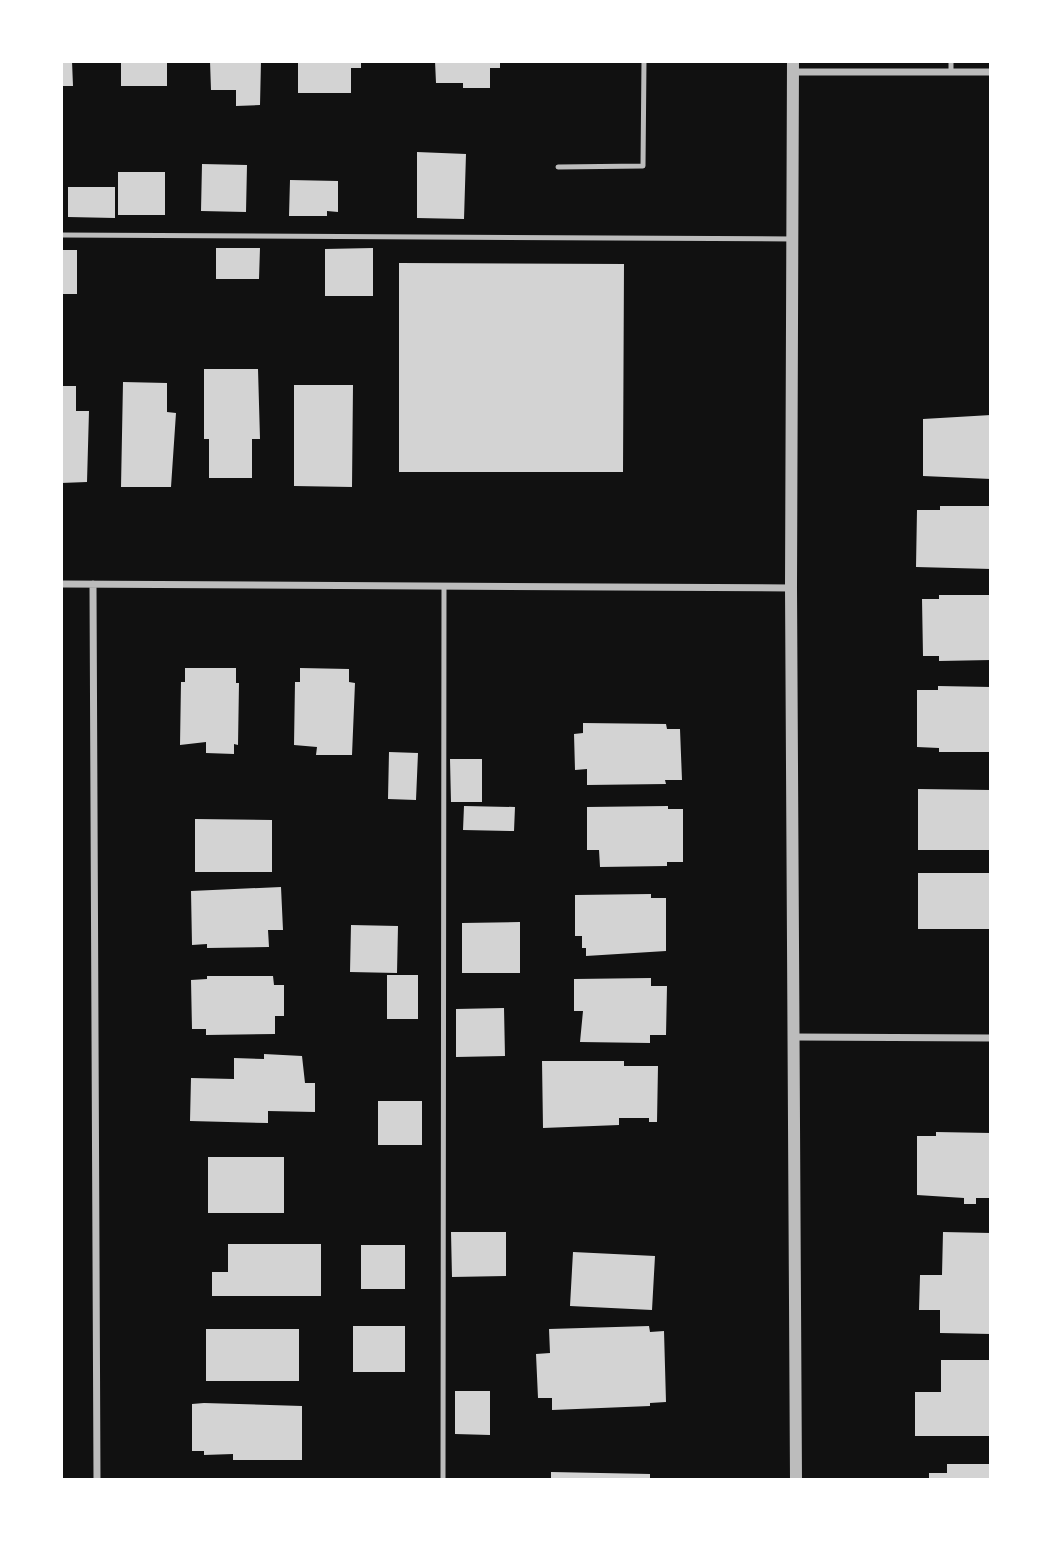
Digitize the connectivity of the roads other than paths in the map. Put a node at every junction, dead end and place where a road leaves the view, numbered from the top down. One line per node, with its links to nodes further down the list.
1 (644, 61): 6 (lane)
2 (951, 61): 4 (lane)
3 (793, 67): 4 (street); 8 (street)
4 (951, 72): 5 (street)
5 (991, 72)
6 (558, 167)
7 (61, 235): 8 (lane)
8 (792, 239): 12 (street)
9 (61, 584): 10 (street)
10 (93, 584): 11 (street); 15 (street)
11 (444, 586): 12 (street); 16 (lane)
12 (791, 588): 13 (street)
13 (795, 1037): 14 (street); 17 (street)
14 (991, 1038)
15 (97, 1480)
16 (443, 1480)
17 (796, 1480)

